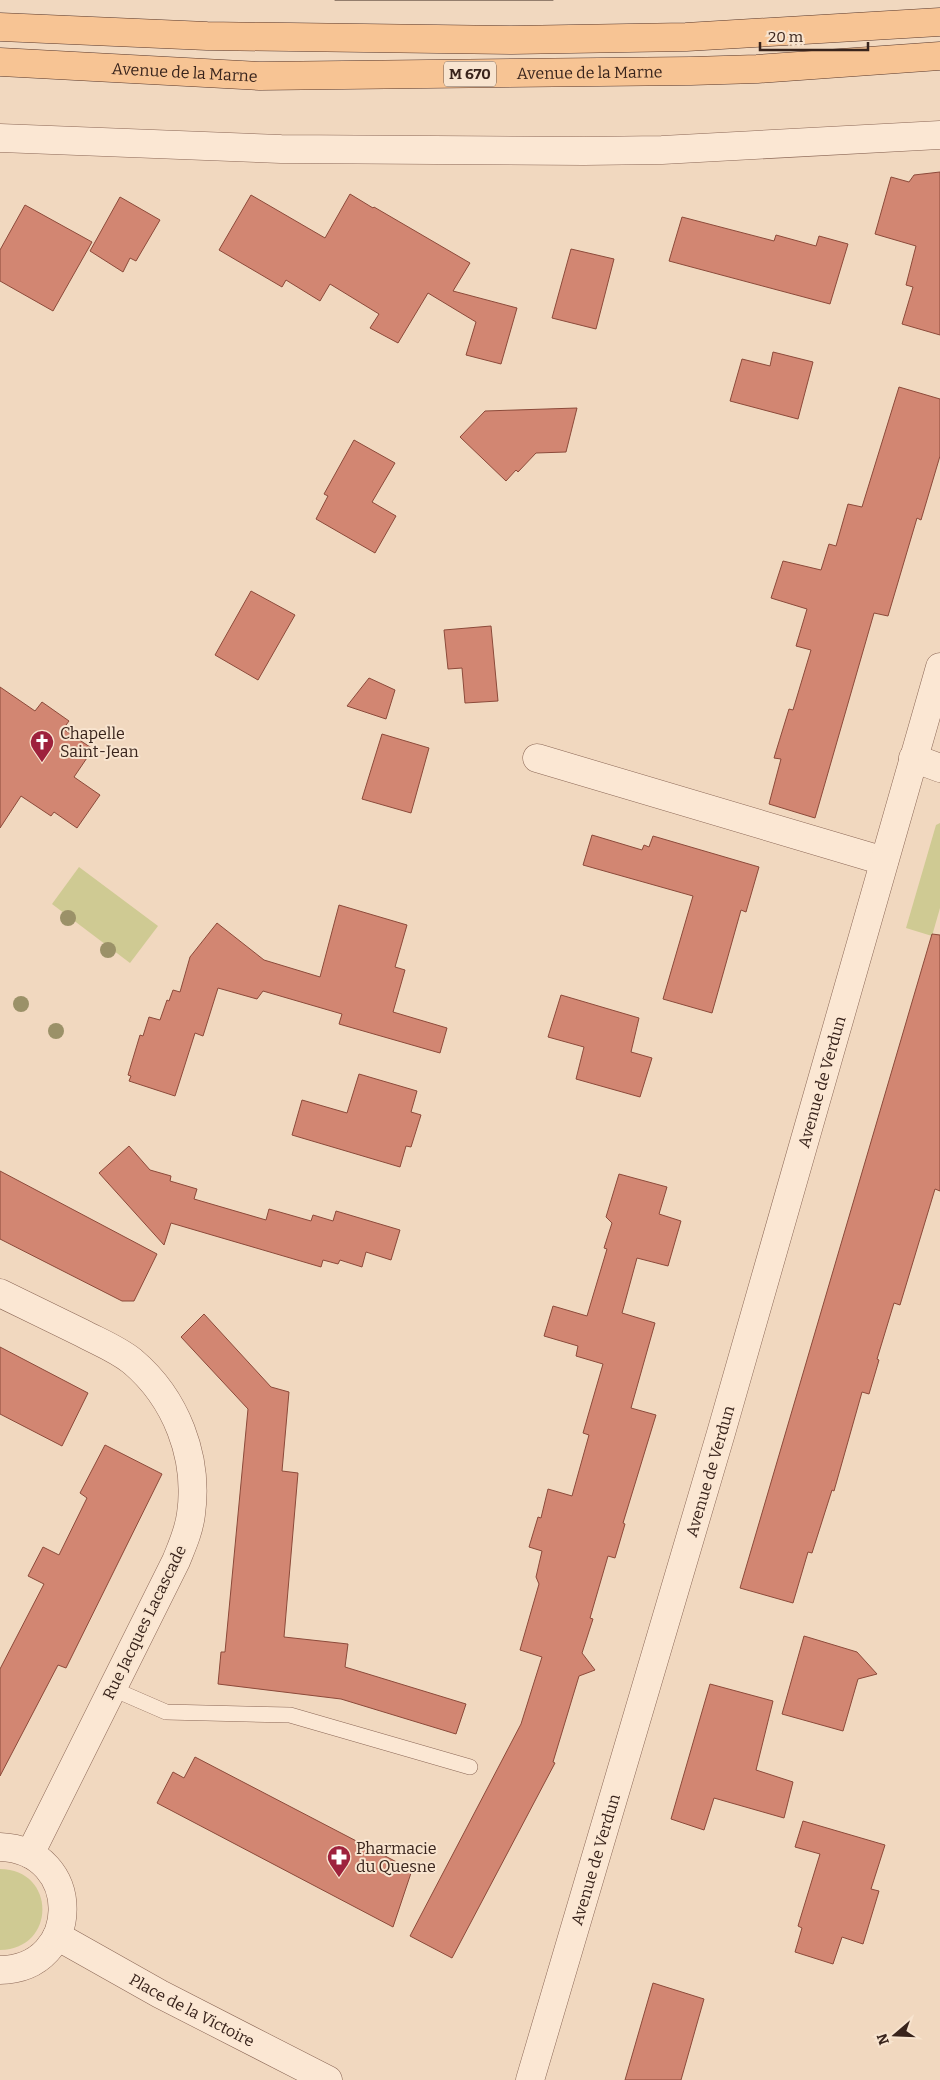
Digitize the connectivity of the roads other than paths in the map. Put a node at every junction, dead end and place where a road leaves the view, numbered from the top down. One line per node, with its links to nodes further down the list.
1 (940, 22): 2 (main road, Avenue de la Marne / M 670)
2 (0, 27)
3 (940, 56): 4 (main road, Avenue de la Marne / M 670)
4 (0, 62)
5 (940, 135): 6 (street)
6 (0, 138)
7 (940, 667): 9 (street, Avenue de Verdun)
8 (537, 758): 11 (street)
9 (913, 758): 10 (street); 11 (street, Avenue de Verdun)
10 (940, 768)
11 (884, 861): 20 (street, Avenue de Verdun)
12 (0, 1293): 13 (street, Rue Jacques Lacascade)
13 (112, 1689): 14 (lane); 16 (street, Rue Jacques Lacascade)
14 (470, 1767)
15 (0, 1847): 16 (street)
16 (30, 1854): 17 (street)
17 (57, 1936): 18 (street); 19 (street, Place de la Victoire)
18 (0, 1970)
19 (328, 2080)
20 (530, 2080)

